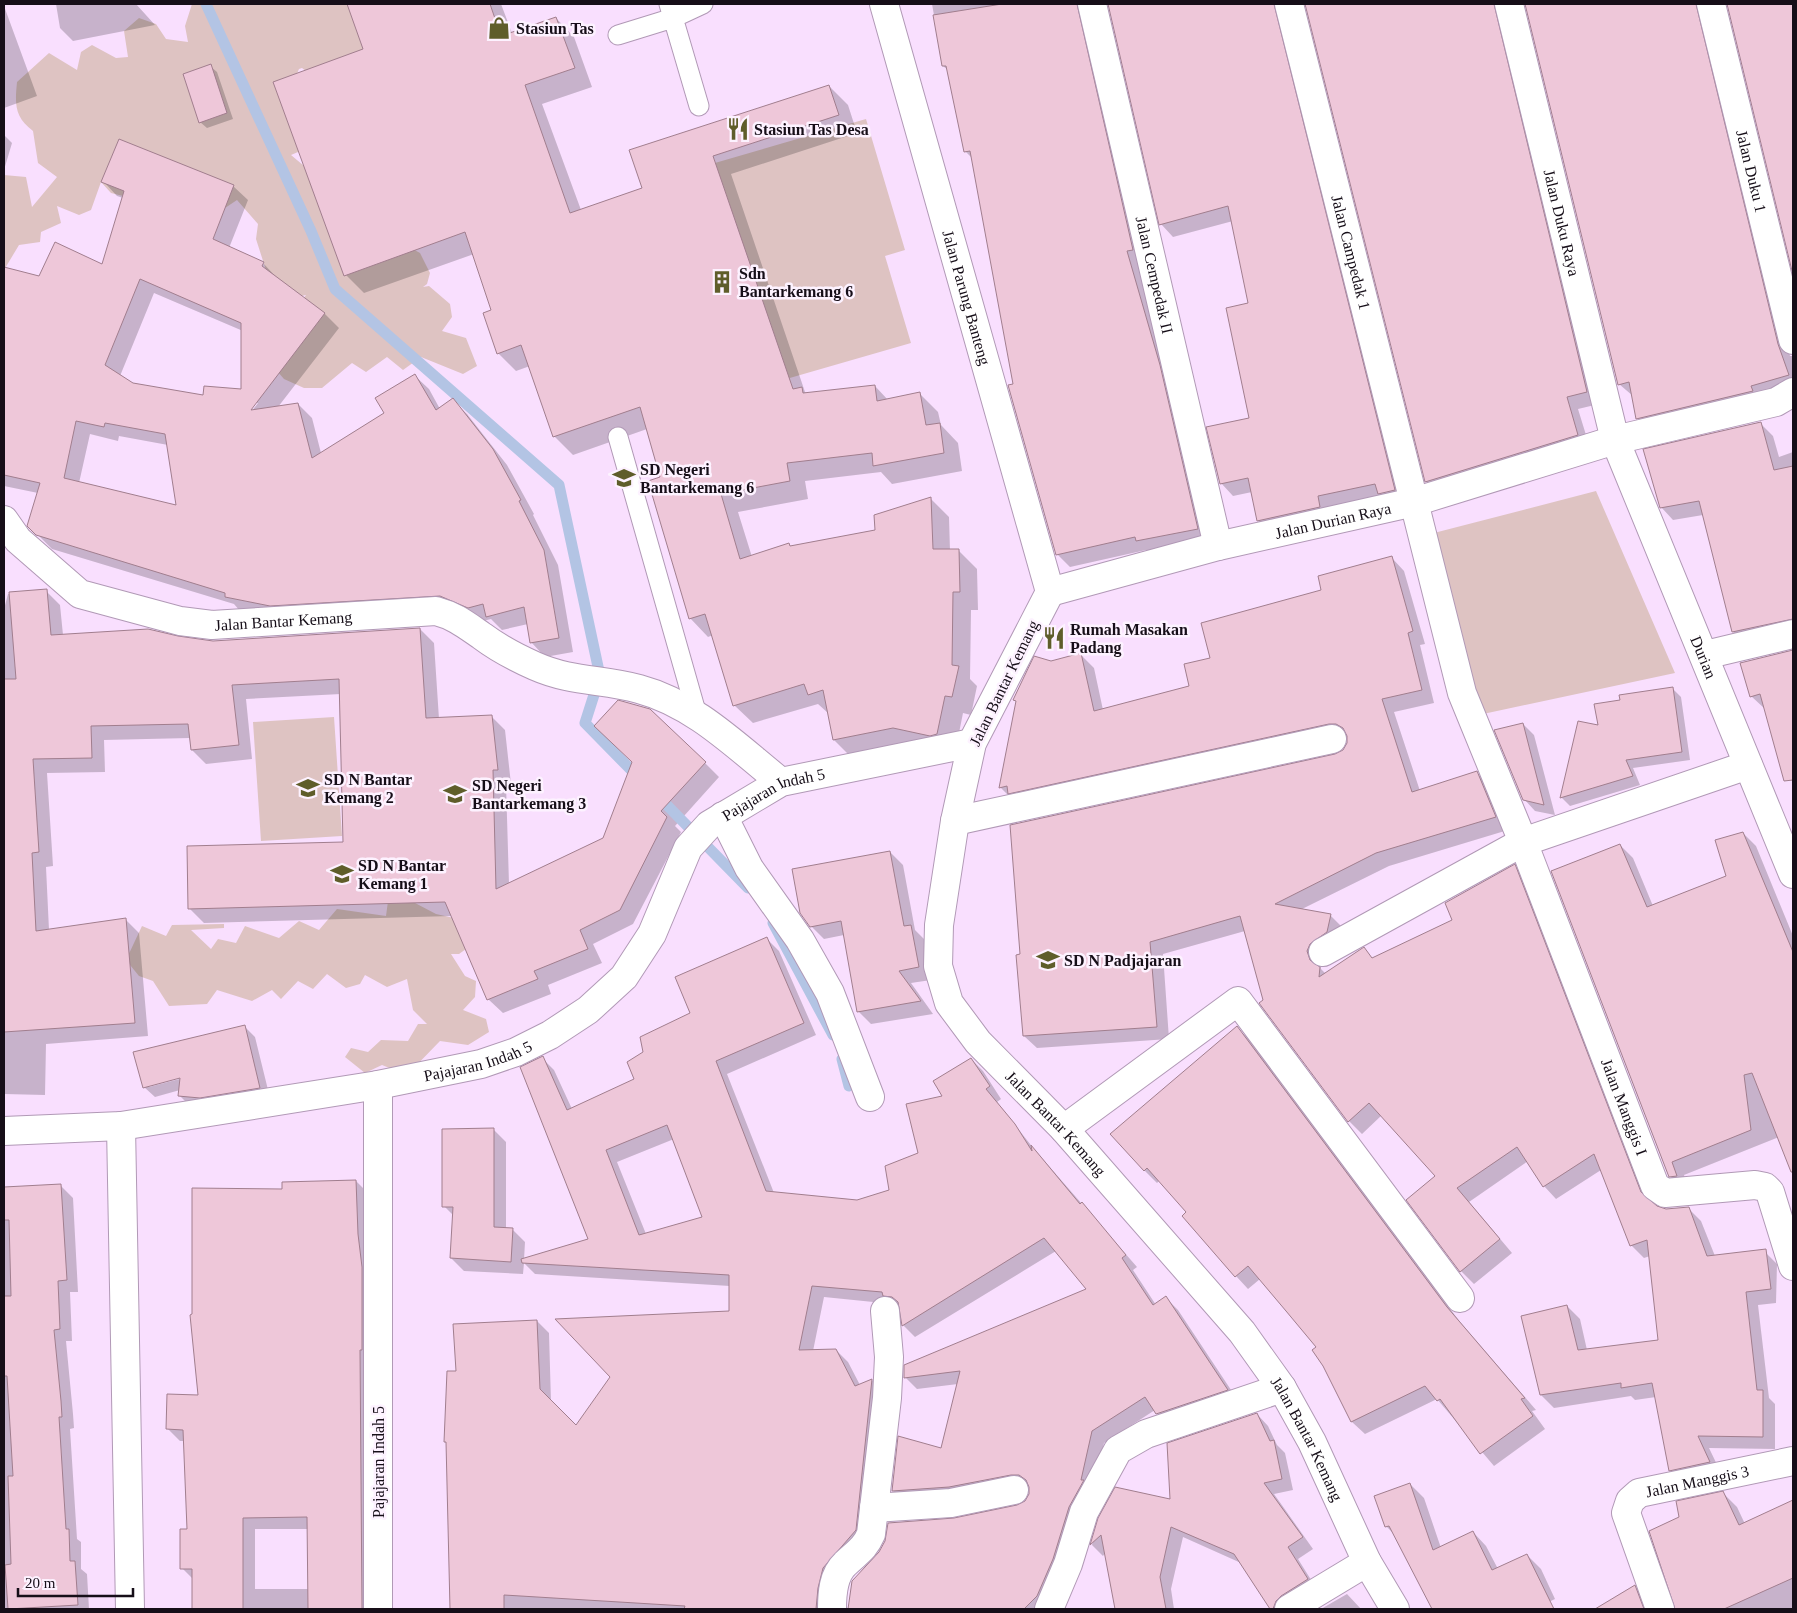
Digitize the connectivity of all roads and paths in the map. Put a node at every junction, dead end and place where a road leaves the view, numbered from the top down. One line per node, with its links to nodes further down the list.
1 (703, 4): 7 (lane)
2 (885, 4): 17 (street, Jalan Parung Banteng)
3 (1092, 4): 16 (street, Jalan Cempedak II)
4 (1289, 4): 14 (street, Jalan Campedak 1)
5 (1509, 4): 13 (street, Jalan Duku Raya)
6 (1711, 4): 10 (street, Jalan Duku 1)
7 (671, 11): 8 (lane); 9 (lane)
8 (618, 35)
9 (699, 106)
10 (1793, 340)
11 (1793, 392): 13 (street)
12 (618, 437): 20 (lane)
13 (1615, 440): 14 (street, Jalan Durian Raya); 19 (street, Durian)
14 (1414, 502): 16 (street, Jalan Durian Raya); 27 (street, Jalan Campedak 1)
15 (4, 520): 20 (street, Jalan Bantar Kemang)
16 (1218, 546): 17 (street, Jalan Durian Raya)
17 (1050, 592): 22 (street, Jalan Bantar Kemang)
18 (1793, 634): 19 (street)
19 (1705, 655): 23 (street, Durian)
20 (697, 715): 24 (street, Jalan Bantar Kemang)
21 (1332, 739): 26 (street)
22 (972, 743): 24 (street, Pajajaran Indah 5); 26 (street, Jalan Bantar Kemang)
23 (1748, 765): 27 (street); 28 (street, Durian)
24 (781, 782): 25 (street, Pajajaran Indah 5)
25 (716, 821): 30 (street, Pajajaran Indah 5); 31 (street)
26 (955, 821): 33 (street, Jalan Bantar Kemang)
27 (1523, 842): 29 (street); 35 (street, Jalan Manggis I)
28 (1793, 874)
29 (1323, 952)
30 (378, 1085): 32 (street); 44 (street, Pajajaran Indah 5)
31 (870, 1097)
32 (121, 1126): 34 (street); 43 (street)
33 (1064, 1129): 36 (street); 38 (street, Jalan Bantar Kemang)
34 (4, 1131)
35 (1793, 1266)
36 (1460, 1298)
37 (884, 1311): 41 (street)
38 (1282, 1388): 42 (street, Jalan Bantar Kemang); 46 (street)
39 (1793, 1461): 49 (street, Jalan Manggis 3)
40 (1014, 1490): 41 (street)
41 (874, 1508): 45 (street)
42 (1367, 1562): 47 (street); 48 (street, Jalan Bantar Kemang)
43 (130, 1609)
44 (378, 1609)
45 (832, 1609)
46 (1049, 1609)
47 (1289, 1609)
48 (1395, 1609)
49 (1660, 1609)

